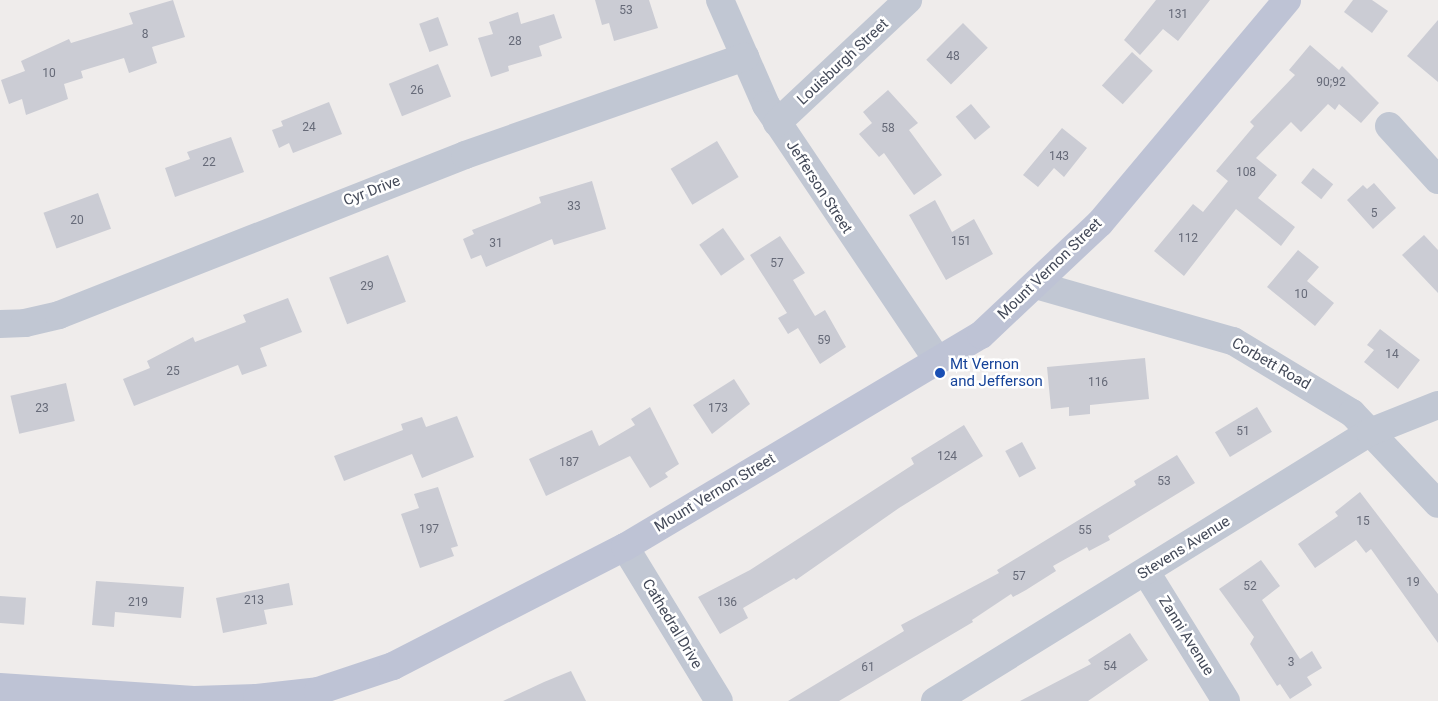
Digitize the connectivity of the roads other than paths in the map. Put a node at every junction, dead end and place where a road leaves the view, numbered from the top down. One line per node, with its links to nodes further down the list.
1 (720, 0): 4 (street, Jefferson Street)
2 (908, 0): 5 (street, Louisburgh Street)
3 (1286, 0): 8 (main road, Mount Vernon Street)
4 (745, 57): 5 (street, Jefferson Street); 9 (street, Cyr Drive)
5 (777, 123): 10 (street, Jefferson Street)
6 (1389, 126): 7 (street)
7 (1438, 180)
8 (1036, 285): 10 (main road, Mount Vernon Street); 12 (street, Corbett Road)
9 (0, 324)
10 (938, 361): 14 (main road, Mount Vernon Street)
11 (1438, 405): 12 (street, Stevens Avenue)
12 (1370, 432): 13 (street, Corbett Road); 15 (street, Stevens Avenue)
13 (1438, 504)
14 (625, 547): 17 (main road, Mount Vernon Street); 18 (street, Cathedral Drive)
15 (1146, 572): 19 (street, Stevens Avenue); 20 (street, Zanni Avenue)
16 (0, 687): 17 (main road, Mount Vernon Street)
17 (258, 700)
18 (719, 701)
19 (935, 701)
20 (1226, 701)

